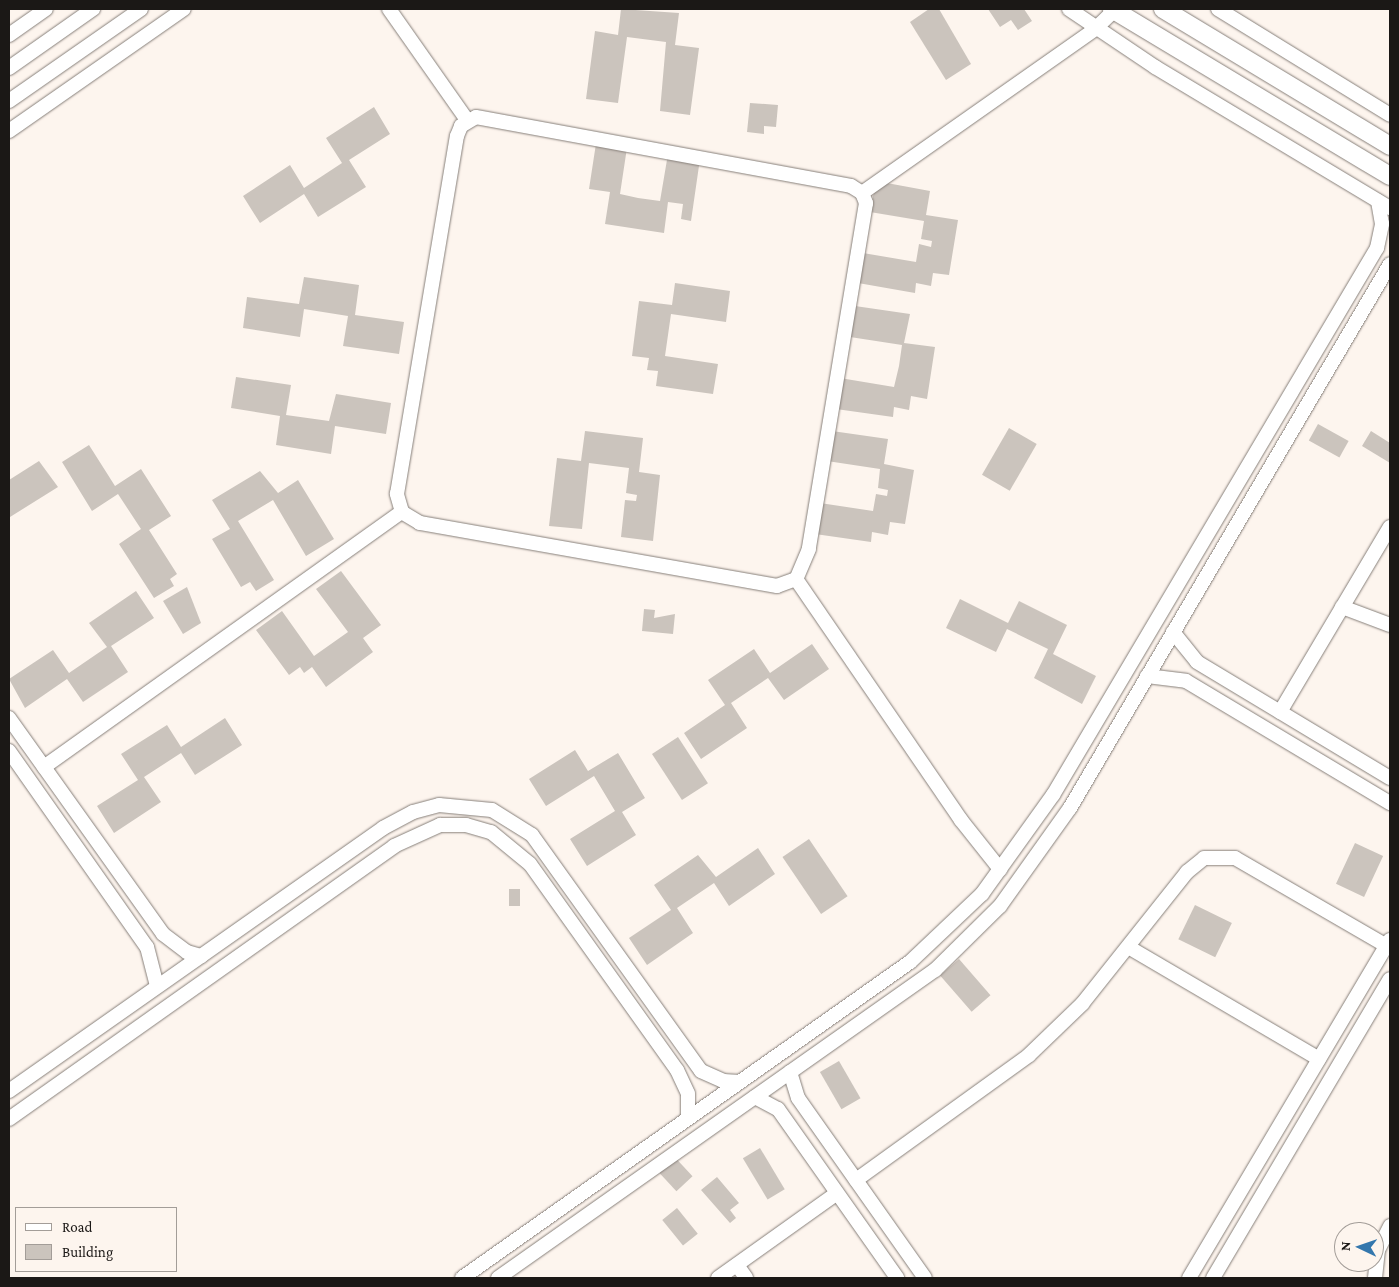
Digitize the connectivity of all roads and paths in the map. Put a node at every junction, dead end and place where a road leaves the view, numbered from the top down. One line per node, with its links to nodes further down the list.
1 (46, 9): 11 (street)
2 (93, 9): 12 (street)
3 (141, 9): 13 (street)
4 (184, 9): 16 (street)
5 (389, 9): 15 (street)
6 (1069, 9): 10 (street)
7 (1114, 9): 10 (street); 18 (street)
8 (1164, 9): 17 (street)
9 (1218, 9): 14 (street)
10 (1094, 29): 19 (street); 20 (street)
11 (9, 35)
12 (9, 68)
13 (9, 101)
14 (1390, 115)
15 (467, 120): 19 (street); 22 (street)
16 (9, 131)
17 (1390, 146)
18 (1390, 176)
19 (862, 193): 24 (street)
20 (1384, 204): 35 (street)
21 (1390, 264): 27 (street)
22 (402, 512): 24 (street); 32 (street)
23 (1390, 527): 25 (street)
24 (796, 579): 35 (street)
25 (1342, 607): 26 (street); 29 (street)
26 (1390, 625)
27 (1173, 632): 28 (street); 29 (street)
28 (1147, 676): 34 (street); 48 (street)
29 (1280, 712): 33 (street)
30 (9, 718): 32 (street)
31 (9, 751): 37 (street)
32 (44, 767): 36 (street)
33 (1390, 778)
34 (1390, 803)
35 (1000, 869): 49 (street)
36 (147, 913): 37 (street); 40 (street)
37 (131, 924): 43 (street)
38 (1388, 943): 39 (street); 47 (street)
39 (1130, 948): 47 (street); 54 (street)
40 (201, 956): 41 (street); 45 (street)
41 (169, 978): 43 (street); 44 (street)
42 (1390, 979): 65 (street)
43 (158, 986): 50 (street)
44 (181, 996): 46 (street); 53 (street)
45 (674, 1034): 46 (street); 49 (street)
46 (660, 1046): 52 (street)
47 (1320, 1059): 64 (street)
48 (790, 1072): 51 (street); 54 (street)
49 (740, 1082): 52 (street)
50 (9, 1091)
51 (755, 1097): 55 (street); 59 (street)
52 (688, 1118): 58 (street)
53 (9, 1119)
54 (856, 1180): 63 (street)
55 (837, 1193): 57 (street); 62 (street)
56 (1390, 1226): 66 (street)
57 (737, 1265): 60 (street); 61 (street)
58 (462, 1278)
59 (498, 1278)
60 (718, 1278)
61 (746, 1278)
62 (897, 1278)
63 (925, 1278)
64 (1189, 1278)
65 (1213, 1278)
66 (1375, 1278)

